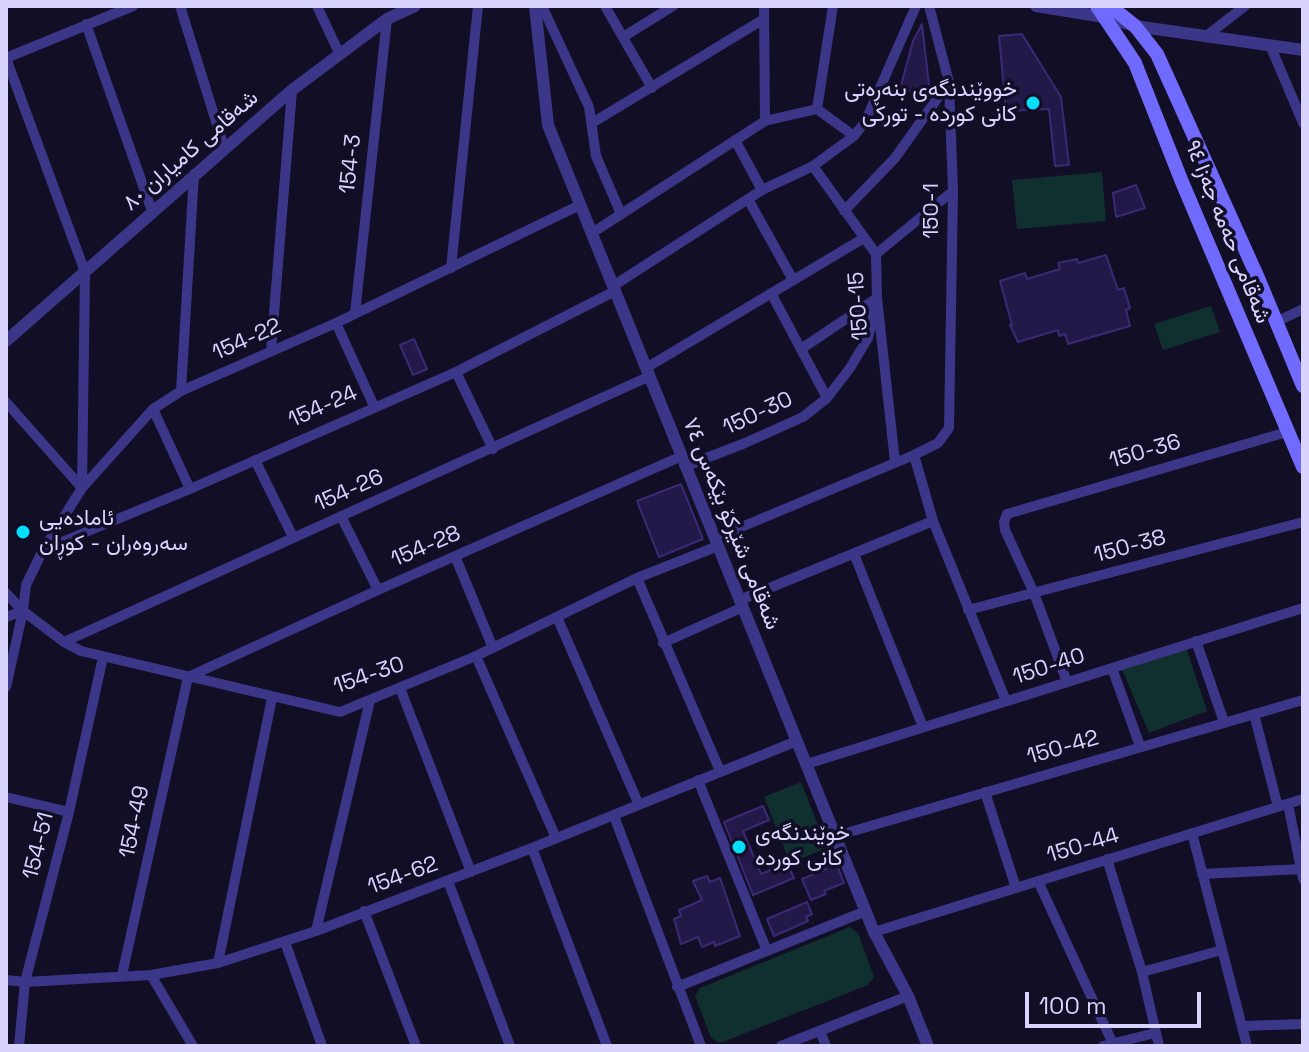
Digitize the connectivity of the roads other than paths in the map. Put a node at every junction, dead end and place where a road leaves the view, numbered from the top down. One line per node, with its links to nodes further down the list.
1 (133, 6): 19 (street)
2 (180, 6): 36 (street)
3 (317, 6): 25 (street)
4 (415, 6): 17 (street, شەقامی کامیاران ٨٠)
5 (478, 6): 49 (street)
6 (535, 6): 42 (street, شەقامی شێرکۆ بێکەس ٧٤)
7 (542, 6): 32 (street)
8 (605, 6): 21 (street)
9 (671, 6): 21 (street)
10 (764, 6): 18 (street)
11 (833, 6): 30 (street)
12 (916, 6): 34 (street)
13 (929, 6): 27 (street, 150-1)
14 (1036, 6): 16 (street)
15 (1245, 6): 22 (street)
16 (1109, 9): 20 (main road, شەقامی حەمە جەزا ٩٤); 71 (main road, شەقامی حەمە جەزا ٩٤)
17 (387, 19): 25 (street, شەقامی کامیاران ٨٠); 56 (street, 154-3)
18 (764, 19): 28 (street); 31 (street)
19 (86, 24): 26 (street); 43 (street)
20 (1135, 26): 22 (street); 57 (main road, شەقامی حەمە جەزا ٩٤)
21 (623, 37): 28 (street)
22 (1205, 37): 23 (street)
23 (1270, 45): 24 (street); 33 (street)
24 (1303, 50)
25 (339, 53): 29 (street, شەقامی کامیاران ٨٠)
26 (6, 58): 50 (street)
27 (949, 82): 40 (street, 150-1); 44 (street)
28 (652, 88): 32 (street)
29 (292, 90): 36 (street, شەقامی کامیاران ٨٠); 61 (street)
30 (817, 109): 31 (street); 34 (street)
31 (765, 121): 35 (street)
32 (592, 123): 45 (street)
33 (1303, 123)
34 (854, 136): 37 (street, 154-24)
35 (735, 140): 39 (street); 45 (street)
36 (224, 147): 38 (street, شەقامی کامیاران ٨٠)
37 (813, 166): 39 (street, 154-24); 44 (street, 150-15)
38 (194, 174): 43 (street, شەقامی کامیاران ٨٠); 65 (street)
39 (762, 190): 41 (street, 154-24)
40 (953, 191): 48 (street); 70 (street, 150-1)
41 (748, 199): 51 (street); 52 (street, 154-24)
42 (580, 205): 46 (street, شەقامی شێرکۆ بێکەس ٧٤); 49 (street, 154-22)
43 (152, 211): 50 (street, شەقامی کامیاران ٨٠)
44 (844, 211): 47 (street, 150-15)
45 (621, 214): 46 (street)
46 (592, 233): 52 (street, شەقامی شێرکۆ بێکەس ٧٤)
47 (864, 238): 48 (street, 150-15); 51 (street, 154-26)
48 (876, 254): 54 (street, 150-15)
49 (451, 268): 56 (street, 154-22)
50 (85, 272): 59 (street, شەقامی کامیاران ٨٠); 78 (street)
51 (793, 280): 53 (street, 154-26)
52 (614, 289): 62 (street, 154-24); 63 (street, شەقامی شێرکۆ بێکەس ٧٤)
53 (771, 293): 60 (street); 63 (street, 154-26)
54 (877, 298): 60 (street); 66 (street, 150-30); 76 (street, 150-15)
55 (1303, 309): 57 (street)
56 (355, 313): 58 (street, 154-22)
57 (1276, 322): 64 (main road, شەقامی حەمە جەزا ٩٤)
58 (336, 323): 61 (street, 154-22); 68 (street)
59 (7, 337)
60 (801, 349): 66 (street)
61 (271, 351): 65 (street, 154-22)
62 (456, 372): 68 (street, 154-24); 72 (street)
63 (648, 372): 72 (street, 154-26); 75 (street, شەقامی شێرکۆ بێکەس ٧٤)
64 (1303, 386)
65 (181, 391): 69 (street, 154-22)
66 (827, 398): 75 (street, 150-30)
67 (6, 402): 78 (street)
68 (374, 406): 74 (street, 154-24)
69 (153, 409): 78 (street, 154-22); 79 (street)
70 (949, 420): 73 (street, 154-30)
71 (1287, 432): 77 (main road, شەقامی حەمە جەزا ٩٤); 91 (street, 150-36)
72 (493, 449): 80 (street, 154-26)
73 (914, 455): 76 (street, 154-30); 81 (street)
74 (255, 460): 79 (street, 154-24); 83 (street)
75 (684, 461): 84 (street, شەقامی شێرکۆ بێکەس ٧٤); 87 (street, 154-28)
76 (895, 462): 84 (street, 154-30)
77 (1303, 467)
78 (82, 488): 85 (street, 154-22)
79 (190, 489): 85 (street, 154-24)
80 (341, 516): 83 (street, 154-26); 89 (street)
81 (933, 521): 86 (street); 94 (street)
82 (1303, 522): 91 (street, 150-38)
83 (293, 537): 99 (street, 154-26)
84 (716, 542): 88 (street, 154-30); 92 (street, شەقامی شێرکۆ بێکەس ٧٤)
85 (43, 550): 95 (street, 154-22)
86 (854, 554): 92 (street); 117 (street)
87 (455, 556): 89 (street, 154-28); 101 (street)
88 (637, 578): 97 (street, 154-30); 100 (street)
89 (378, 590): 105 (street, 154-28)
90 (6, 593): 95 (street, 154-30)
91 (1034, 593): 94 (street, 150-38); 106 (street)
92 (742, 604): 100 (street); 118 (street, شەقامی شێرکۆ بێکەس ٧٤)
93 (1303, 608): 98 (street, 150-40)
94 (968, 610): 112 (street)
95 (23, 611): 96 (street); 99 (street, 154-30); 107 (street, 154-22)
96 (6, 617)
97 (557, 617): 101 (street, 154-30); 126 (street)
98 (1196, 641): 104 (street, 150-40); 116 (street)
99 (64, 642): 103 (street, 154-30)
100 (663, 643): 121 (street)
101 (493, 648): 102 (street, 154-30)
102 (476, 656): 108 (street, 154-30); 132 (street)
103 (103, 657): 105 (street, 154-30); 128 (street, 154-51)
104 (1112, 668): 106 (street, 150-40); 119 (street)
105 (188, 677): 109 (street, 154-30); 150 (street, 154-49)
106 (1067, 682): 112 (street, 150-40)
107 (6, 687)
108 (400, 688): 110 (street, 154-30); 135 (street)
109 (272, 698): 113 (street, 154-30); 148 (street)
110 (370, 700): 113 (street, 154-30); 115 (street)
111 (1303, 700): 114 (street, 150-42)
112 (1006, 701): 117 (street, 150-40)
113 (340, 712): 115 (street)
114 (1254, 714): 116 (street, 150-42); 127 (street)
115 (366, 718): 143 (street)
116 (1224, 722): 119 (street, 150-42)
117 (923, 727): 120 (street, 150-40)
118 (797, 741): 120 (street, شەقامی شێرکۆ بێکەس ٧٤); 121 (street, 154-62)
119 (1140, 746): 123 (street, 150-42)
120 (807, 764): 131 (street, شەقامی شێرکۆ بێکەس ٧٤)
121 (720, 771): 122 (street, 154-62)
122 (698, 780): 126 (street, 154-62); 147 (street)
123 (985, 792): 131 (street, 150-42); 140 (street)
124 (6, 797): 128 (street)
125 (1303, 799): 127 (street, 150-44)
126 (639, 805): 129 (street, 154-62)
127 (1283, 805): 130 (street, 150-44); 136 (street)
128 (69, 812): 153 (street, 154-51)
129 (614, 816): 132 (street, 154-62); 154 (street)
130 (1192, 833): 134 (street, 150-44); 137 (street)
131 (836, 836): 142 (street, شەقامی شێرکۆ بێکەس ٧٤)
132 (556, 838): 133 (street, 154-62)
133 (532, 848): 135 (street, 154-62); 167 (street)
134 (1107, 859): 139 (street, 150-44); 149 (street)
135 (471, 872): 138 (street, 154-62)
136 (1302, 873): 137 (street)
137 (1202, 874): 146 (street)
138 (448, 881): 141 (street, 154-62); 160 (street)
139 (1038, 881): 140 (street, 150-44); 161 (street)
140 (1016, 888): 144 (street, 150-44)
141 (364, 911): 143 (street, 154-62); 165 (street)
142 (866, 911): 144 (street, شەقامی شێرکۆ بێکەس ٧٤); 147 (street)
143 (316, 931): 145 (street, 154-62)
144 (874, 932): 155 (street, شەقامی شێرکۆ بێکەس ٧٤)
145 (285, 942): 148 (street, 154-62); 164 (street)
146 (1222, 950): 149 (street); 157 (street)
147 (767, 951): 154 (street)
148 (218, 963): 151 (street, 154-62)
149 (1142, 972): 159 (street)
150 (122, 975): 151 (street, 154-62); 153 (street, 154-62)
151 (151, 975): 163 (street)
152 (6, 980): 153 (street, 154-62)
153 (25, 982): 162 (street, 154-51)
154 (677, 987): 168 (street)
155 (908, 996): 158 (street); 171 (street, شەقامی شێرکۆ بێکەس ٧٤)
156 (1303, 1024): 157 (street)
157 (1242, 1026): 173 (street)
158 (820, 1031): 169 (street); 170 (street)
159 (1155, 1033): 161 (street); 172 (street)
160 (508, 1043): 166 (street)
161 (1108, 1045)
162 (19, 1046)
163 (193, 1046)
164 (322, 1046)
165 (416, 1046)
166 (495, 1046)
167 (607, 1046)
168 (701, 1046)
169 (781, 1046)
170 (826, 1046)
171 (928, 1046)
172 (1159, 1046)
173 (1247, 1046)

